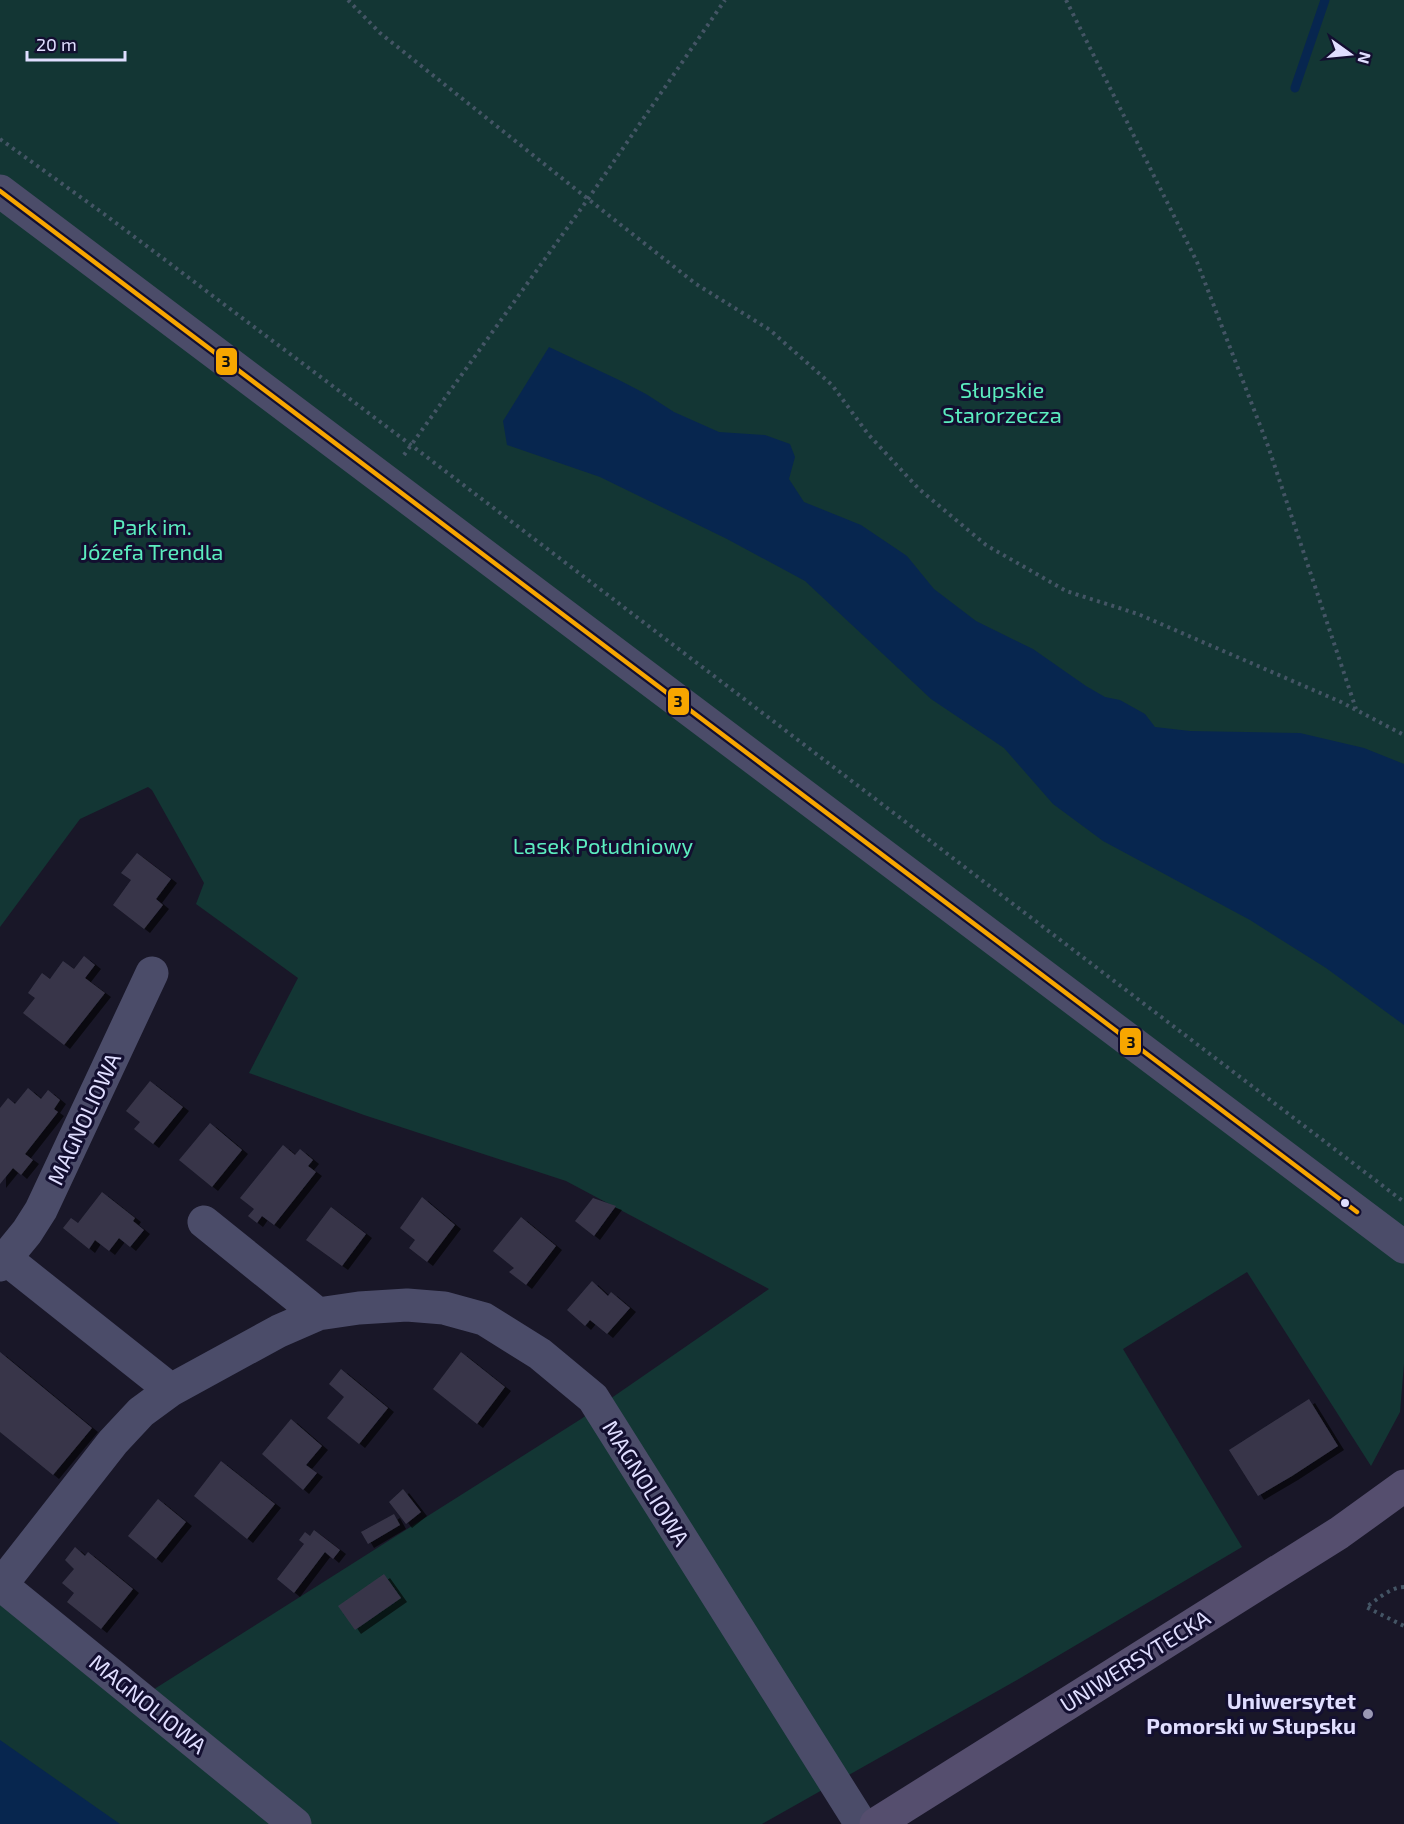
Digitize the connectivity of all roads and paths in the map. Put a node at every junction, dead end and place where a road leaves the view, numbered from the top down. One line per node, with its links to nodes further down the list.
1 (348, 0): 6 (path)
2 (725, 0): 6 (path)
3 (1066, 0): 9 (path)
4 (0, 139): 7 (path)
5 (0, 191): 8 (street)
6 (588, 199): 7 (path); 9 (path)
7 (411, 445): 8 (path); 12 (path)
8 (385, 480): 14 (street)
9 (1356, 710): 10 (path)
10 (1404, 735)
11 (152, 974): 15 (street, MAGNOLIOWA)
12 (1404, 1202)
13 (204, 1222): 16 (street)
14 (1404, 1247)
15 (3, 1262): 17 (street, MAGNOLIOWA)
16 (318, 1314): 17 (street, MAGNOLIOWA); 22 (street, MAGNOLIOWA)
17 (171, 1390): 19 (street, MAGNOLIOWA)
18 (1400, 1485): 22 (main road, UNIWERSYTECKA)
19 (0, 1585): 23 (street, MAGNOLIOWA)
20 (1404, 1587): 21 (path)
21 (1404, 1626)
22 (876, 1822)
23 (295, 1824)

